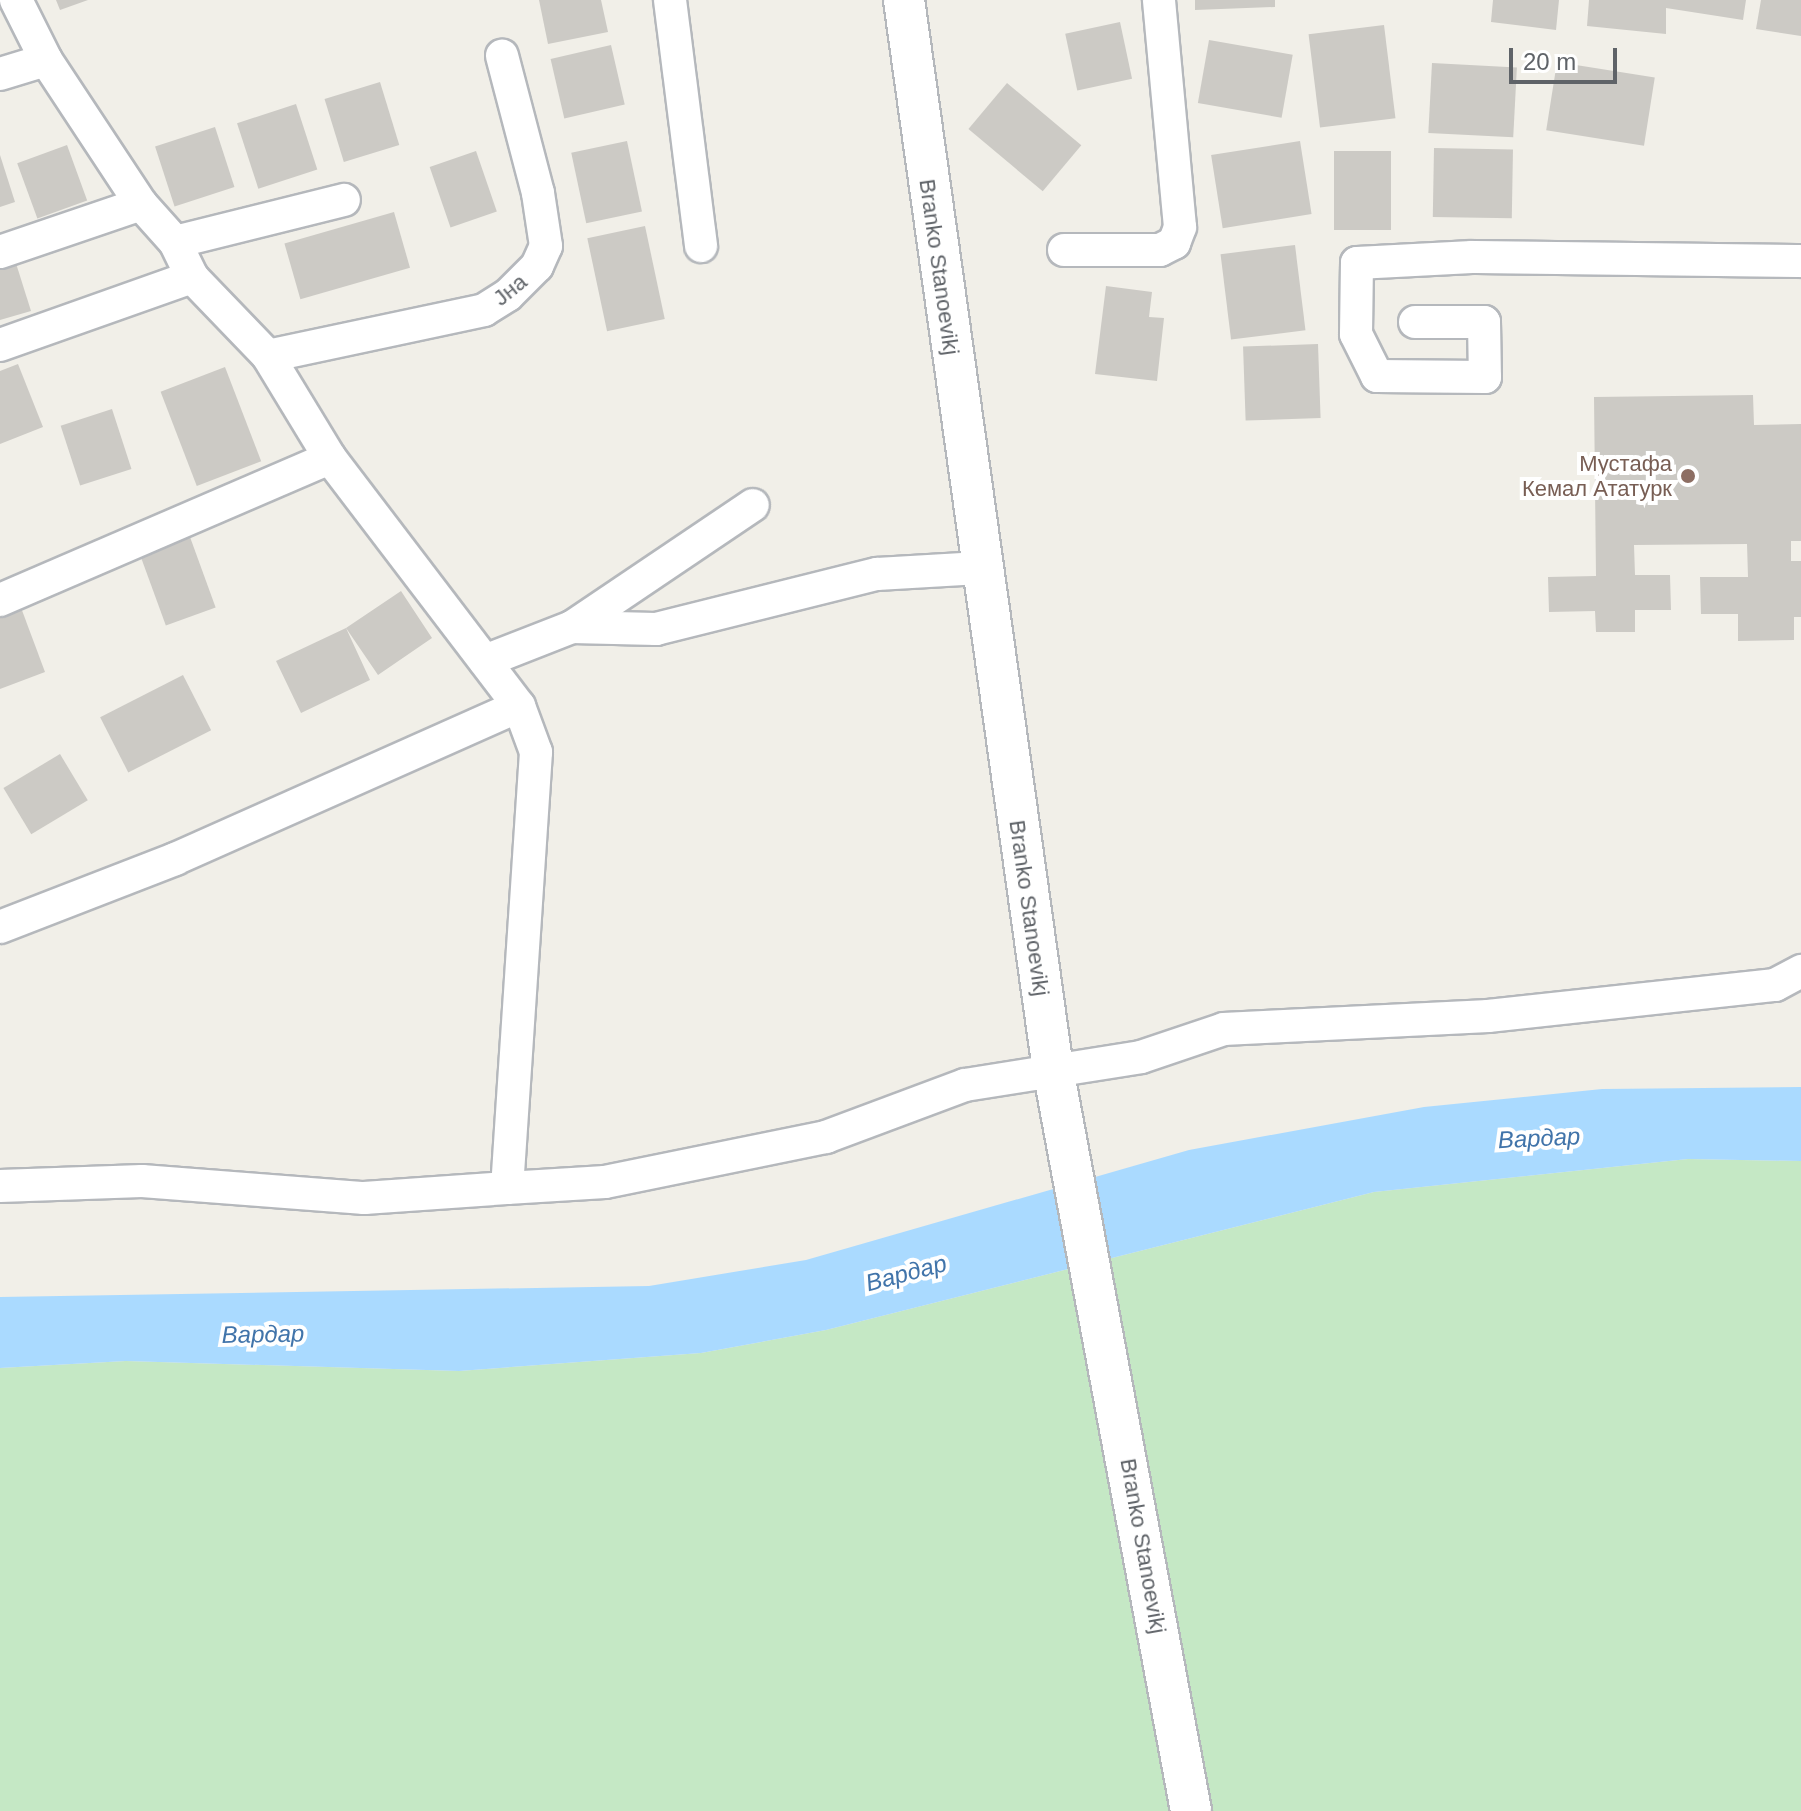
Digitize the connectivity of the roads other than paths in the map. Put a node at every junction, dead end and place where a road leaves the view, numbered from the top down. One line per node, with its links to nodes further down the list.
1 (16, 0): 6 (street)
2 (670, 0): 11 (street)
3 (904, 0): 21 (street, Branko Stanoevikj)
4 (1159, 0): 12 (street)
5 (502, 56): 18 (street, Јна)
6 (46, 60): 7 (street); 9 (street)
7 (0, 74)
8 (344, 200): 10 (street)
9 (141, 204): 10 (street); 13 (street)
10 (175, 242): 15 (street)
11 (701, 246)
12 (1064, 250)
13 (0, 252)
14 (1801, 261): 16 (street)
15 (192, 277): 17 (street); 18 (street)
16 (1415, 322)
17 (0, 345)
18 (268, 356): 19 (street)
19 (330, 458): 22 (street); 24 (street)
20 (753, 505): 23 (street)
21 (980, 568): 23 (street); 28 (street, Branko Stanoevikj)
22 (0, 600)
23 (572, 627): 24 (street)
24 (485, 661): 25 (street)
25 (519, 706): 26 (street); 30 (street)
26 (0, 927)
27 (1801, 971): 28 (street)
28 (1053, 1069): 30 (street); 31 (street, Branko Stanoevikj)
29 (0, 1186): 30 (street)
30 (507, 1188)
31 (1191, 1811)

